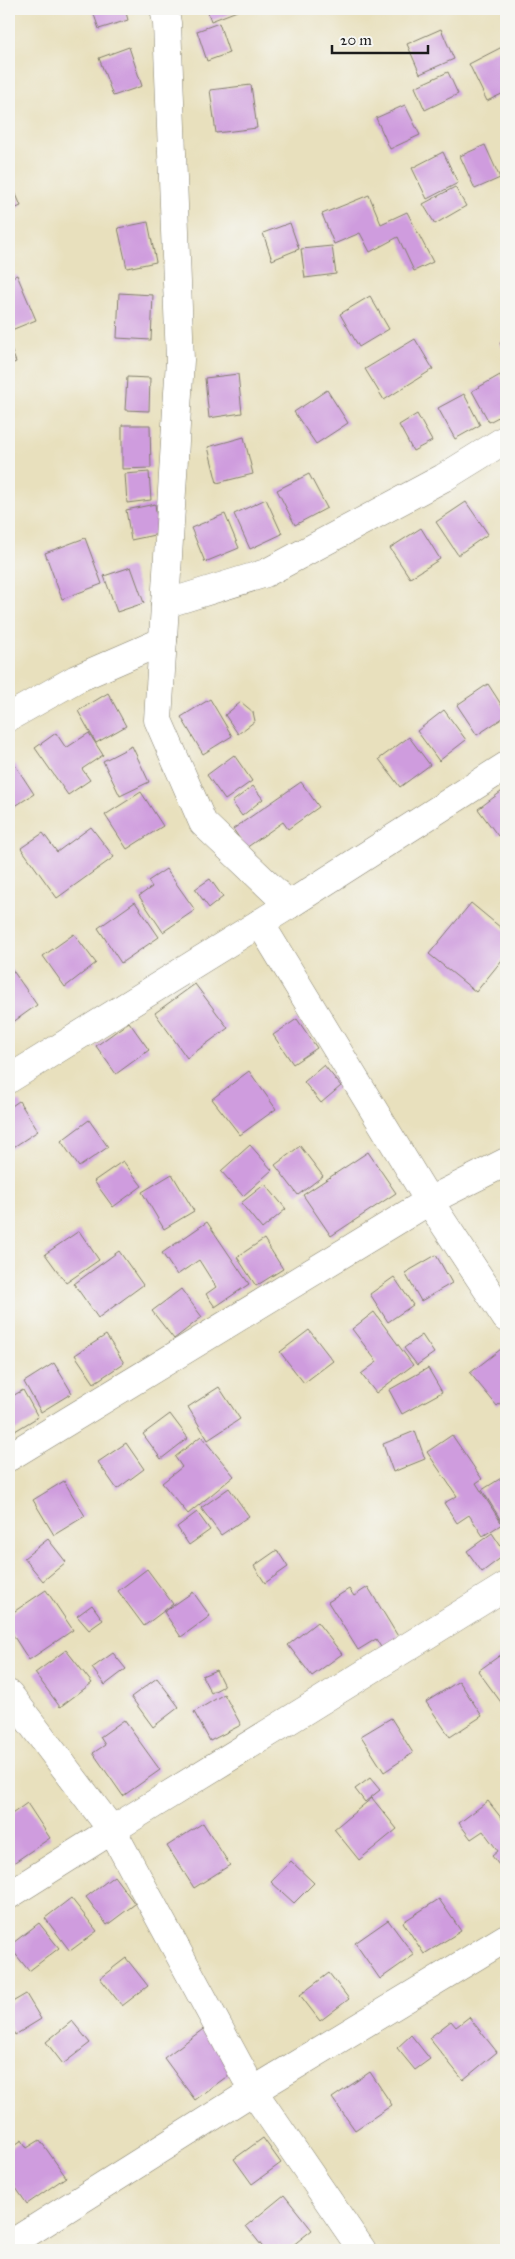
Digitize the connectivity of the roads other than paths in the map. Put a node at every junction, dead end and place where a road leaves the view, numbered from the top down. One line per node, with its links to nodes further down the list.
1 (164, 9): 3 (street)
2 (506, 439): 3 (street)
3 (165, 604): 4 (street)
4 (163, 641): 5 (street); 7 (street)
5 (9, 717)
6 (506, 766): 7 (street)
7 (289, 905): 8 (street)
8 (260, 923): 9 (street); 11 (street)
9 (9, 1079)
10 (506, 1162): 11 (street)
11 (429, 1201): 12 (street); 13 (street)
12 (506, 1318)
13 (9, 1457)
14 (506, 1586): 16 (street)
15 (9, 1694): 16 (street)
16 (112, 1830): 17 (street); 19 (street)
17 (9, 1895)
18 (506, 1938): 19 (street)
19 (253, 2090): 20 (street); 21 (street)
20 (9, 2245)
21 (362, 2250)

